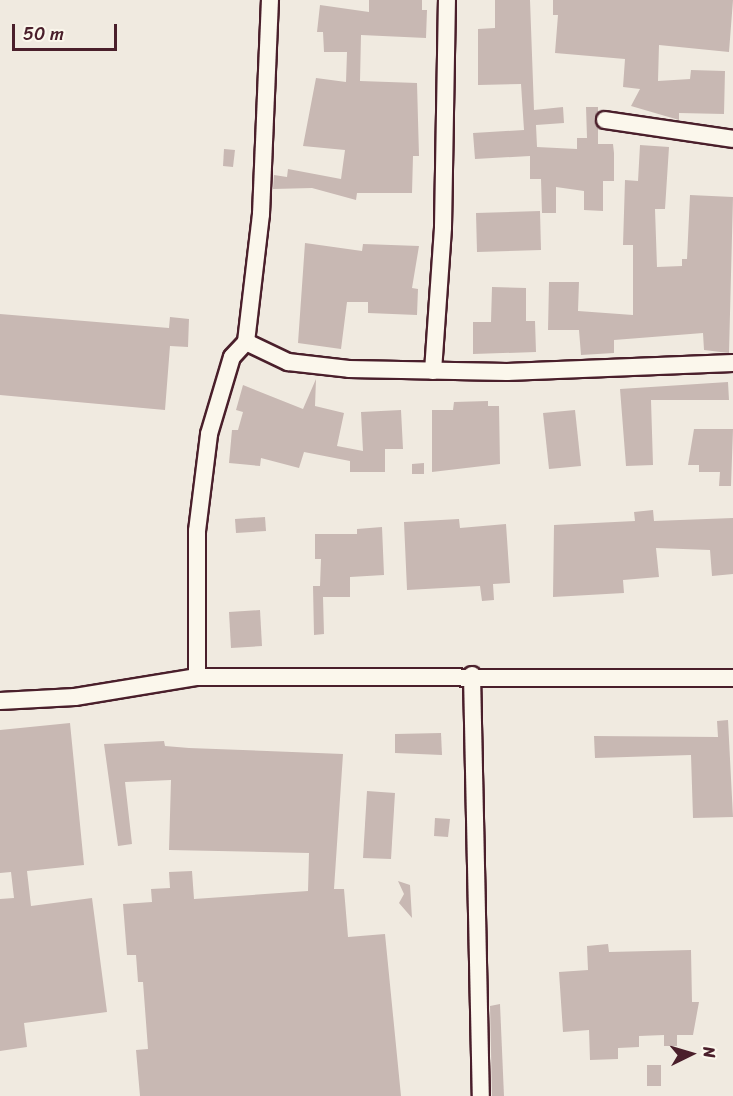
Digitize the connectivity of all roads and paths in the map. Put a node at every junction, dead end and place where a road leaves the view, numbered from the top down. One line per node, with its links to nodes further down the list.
1 (270, 0): 5 (street)
2 (447, 0): 7 (street)
3 (605, 120): 4 (street)
4 (733, 139)
5 (246, 342): 7 (street); 9 (street)
6 (733, 363): 7 (street)
7 (433, 370)
8 (472, 675): 9 (street); 10 (street); 12 (street)
9 (196, 677): 11 (street)
10 (733, 678)
11 (0, 701)
12 (481, 1096)

